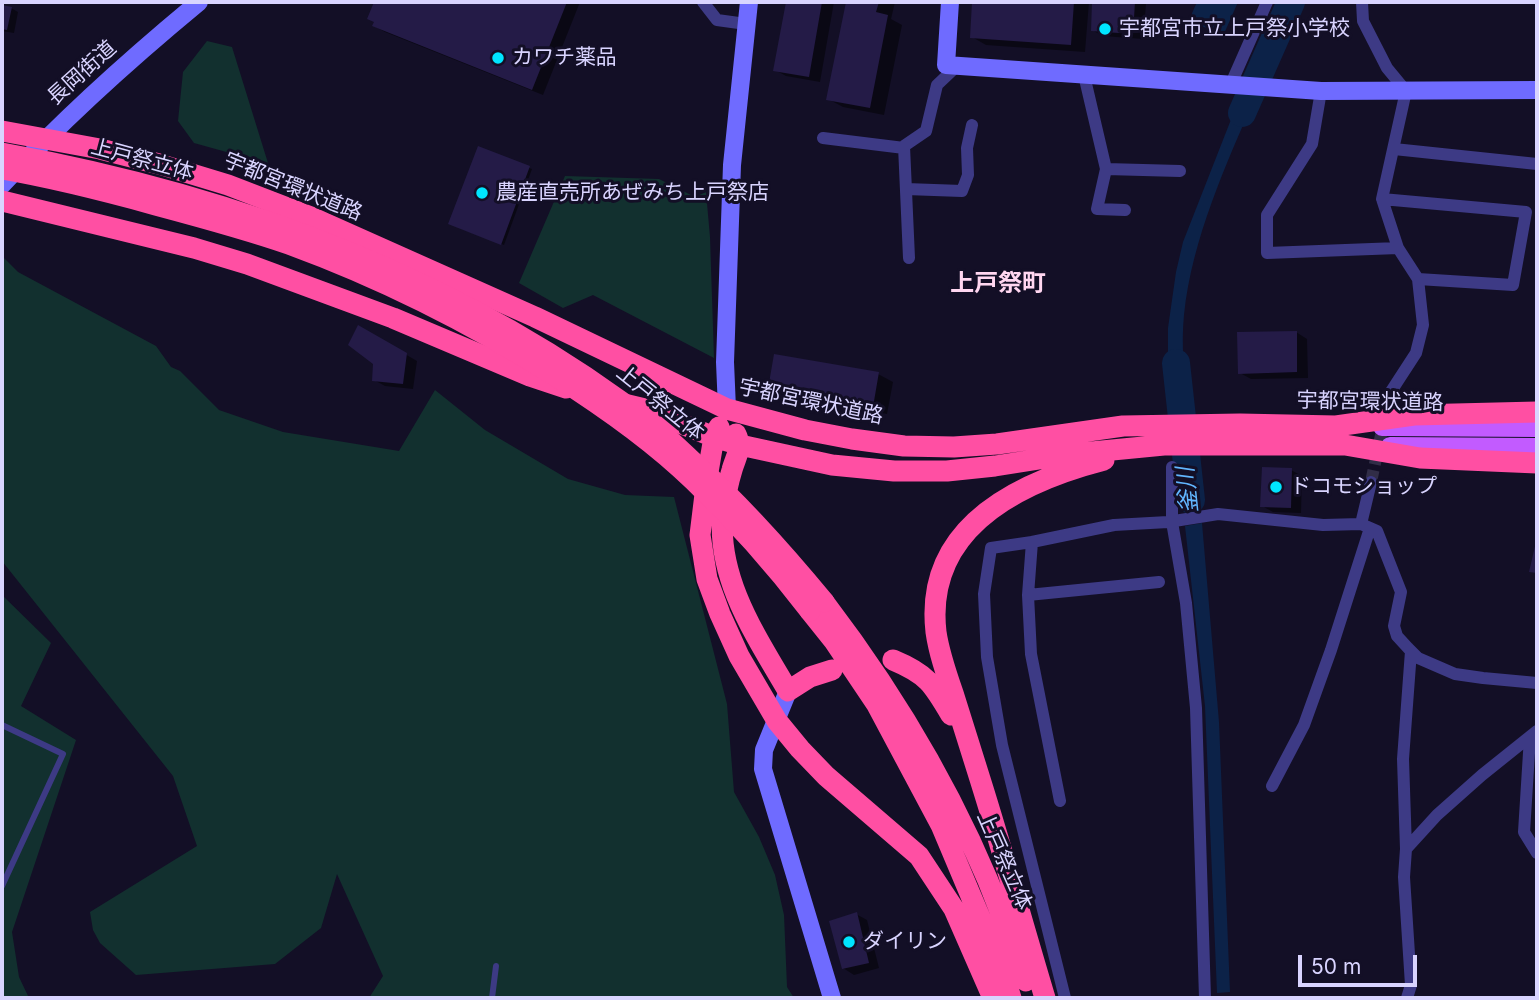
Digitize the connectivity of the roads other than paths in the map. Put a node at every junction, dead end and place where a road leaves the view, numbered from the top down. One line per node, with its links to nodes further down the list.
1 (199, 2): 17 (street, 長岡街道)
2 (703, 2): 7 (street)
3 (749, 2): 7 (street)
4 (950, 2): 8 (street)
5 (1267, 2): 10 (street)
6 (1362, 2): 13 (street)
7 (746, 24): 34 (street)
8 (957, 66): 9 (street); 18 (street)
9 (1084, 75): 10 (street); 23 (street)
10 (1230, 86): 12 (street)
11 (1537, 90): 13 (street)
12 (1321, 91): 13 (street); 30 (street)
13 (1406, 91): 19 (street)
14 (972, 125): 26 (street)
15 (2, 131): 17 (highway, 宇都宮環状道路)
16 (823, 138): 18 (street)
17 (44, 139): 25 (street, 長岡街道); 34 (highway, 宇都宮環状道路)
18 (904, 148): 26 (street)
19 (1394, 149): 21 (street); 27 (street)
20 (2, 153): 50 (highway, 上戸祭立体, bridge)
21 (1537, 164)
22 (2, 169): 50 (highway, 上戸祭立体, bridge)
23 (1106, 169): 24 (street); 29 (street)
24 (1180, 171)
25 (2, 185)
26 (906, 189): 31 (street)
27 (1382, 198): 30 (street); 32 (street)
28 (2, 201): 39 (highway, 宇都宮環状道路)
29 (1125, 210)
30 (1398, 248): 32 (street)
31 (909, 258)
32 (1418, 279): 33 (street)
33 (1390, 393)
34 (727, 409): 37 (highway, 宇都宮環状道路); 39 (highway); 40 (highway)
35 (1537, 412): 38 (highway)
36 (1537, 428): 38 (main road, 宇都宮環状道路)
37 (1162, 434): 38 (highway, 宇都宮環状道路); 40 (highway, 宇都宮環状道路); 59 (highway)
38 (1340, 436): 41 (main road, 宇都宮環状道路); 42 (highway)
39 (714, 437): 40 (highway, 宇都宮環状道路); 56 (highway)
40 (740, 445): 55 (highway)
41 (1537, 447)
42 (1537, 463)
43 (1172, 467): 45 (street)
44 (1371, 482): 46 (street)
45 (1172, 522): 46 (street); 47 (street); 75 (street)
46 (1365, 526): 51 (street); 60 (street)
47 (1032, 542): 49 (street); 74 (street)
48 (1159, 582): 49 (street)
49 (1028, 595): 61 (street)
50 (817, 607): 68 (highway, 上戸祭立体)
51 (1411, 651): 54 (street); 62 (street)
52 (893, 660): 59 (highway)
53 (832, 670): 55 (highway)
54 (1537, 682)
55 (788, 691): 56 (street)
56 (777, 721): 68 (highway); 70 (street)
57 (2, 725): 65 (lane)
58 (1534, 734): 62 (street); 63 (street)
59 (982, 784): 68 (highway)
60 (1272, 786)
61 (1060, 800)
62 (1406, 849): 76 (street)
63 (1537, 853)
64 (2, 863): 65 (lane)
65 (9, 870): 66 (lane)
66 (2, 886)
67 (496, 966): 69 (lane)
68 (1007, 976): 71 (highway, 上戸祭立体); 72 (highway, 上戸祭立体); 73 (highway)
69 (492, 998)
70 (832, 998)
71 (1010, 998)
72 (1030, 998)
73 (1045, 998)
74 (1065, 998)
75 (1205, 998)
76 (1407, 998)

